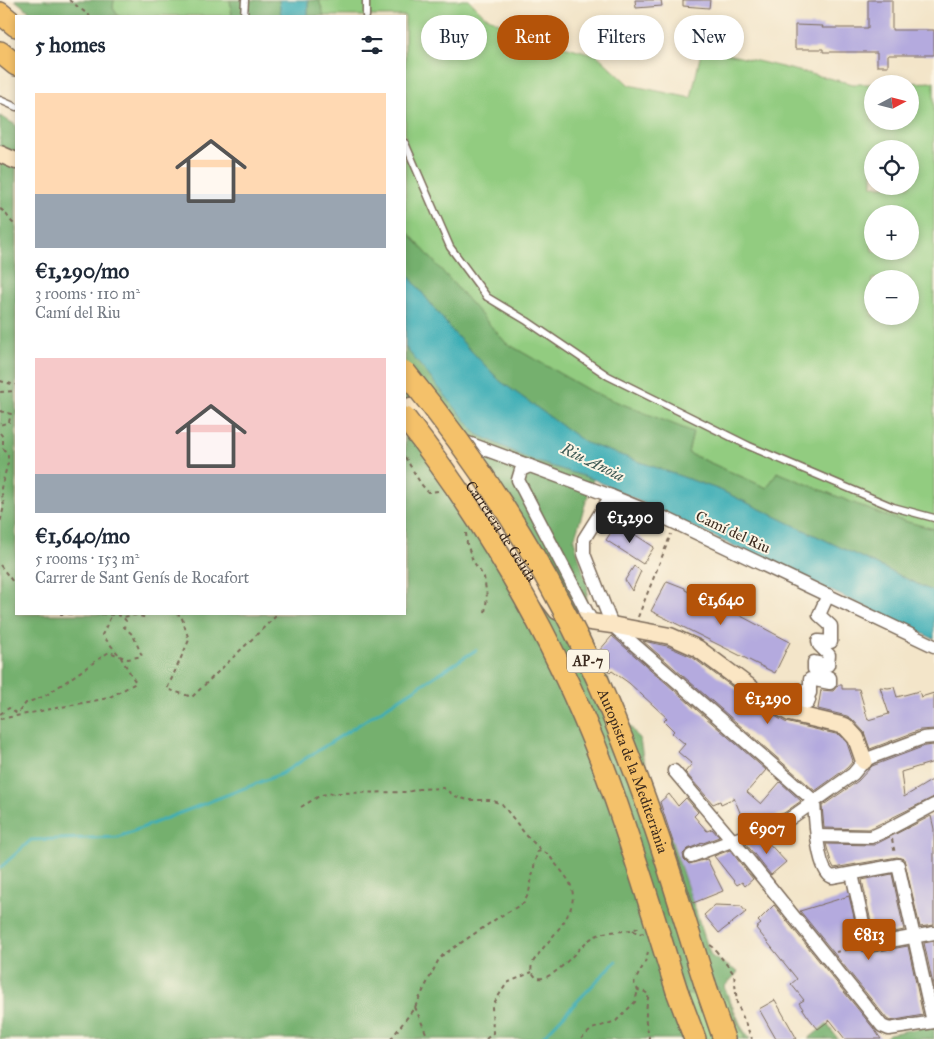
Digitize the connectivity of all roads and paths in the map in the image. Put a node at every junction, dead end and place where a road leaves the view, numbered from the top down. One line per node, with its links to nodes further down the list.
1 (69, 0): 5 (path)
2 (246, 0): 6 (lane)
3 (366, 0): 7 (lane)
4 (0, 13): 8 (highway)
5 (89, 15)
6 (244, 15)
7 (366, 15)
8 (15, 25)
9 (0, 52): 10 (highway)
10 (15, 64)
11 (0, 100): 12 (lane)
12 (15, 108)
13 (406, 145): 32 (lane)
14 (0, 154): 15 (street)
15 (15, 161)
16 (0, 209): 17 (path)
17 (15, 226)
18 (406, 373): 84 (highway, Autopista de la Mediterrània / AP-7, bridge)
19 (0, 381): 20 (path)
20 (15, 385)
21 (15, 391): 22 (path)
22 (0, 392)
23 (406, 406): 26 (street, Carretera de Gelida); 83 (highway, Autopista de la Mediterrània / AP-7, bridge)
24 (0, 411): 25 (path)
25 (0, 425)
26 (428, 428): 29 (street, Camí del Riu); 46 (street, Carretera de Gelida)
27 (0, 432): 33 (path)
28 (406, 459): 30 (path)
29 (530, 466): 31 (street, Camí del Riu); 46 (street)
30 (440, 491)
31 (611, 496): 34 (street, Camí del Riu); 47 (street)
32 (934, 518)
33 (0, 523)
34 (676, 523): 38 (street, Camí del Riu); 48 (path)
35 (466, 534): 39 (path)
36 (0, 565): 37 (path)
37 (15, 585)
38 (828, 595): 49 (street, Camí del Riu); 51 (street)
39 (485, 614)
40 (112, 615): 50 (path)
41 (118, 615): 44 (path)
42 (178, 615): 43 (path)
43 (277, 615)
44 (123, 617): 45 (path); 50 (path)
45 (148, 618)
46 (592, 622): 47 (street, Carretera de Gelida)
47 (612, 625): 48 (street, Carretera de Gelida); 57 (street)
48 (633, 629): 51 (street, Carretera de Gelida)
49 (934, 646)
50 (120, 656): 52 (path); 53 (path)
51 (790, 713): 55 (street, Carretera de Gelida)
52 (0, 714)
53 (0, 719)
54 (934, 736): 55 (street)
55 (864, 761): 57 (street)
56 (674, 771): 62 (street)
57 (814, 801): 61 (street); 62 (street)
58 (301, 807): 63 (path)
59 (933, 808): 60 (street)
60 (890, 829): 61 (street); 65 (path)
61 (817, 836): 66 (street)
62 (732, 841): 64 (street); 73 (street)
63 (542, 851): 74 (path); 76 (path)
64 (691, 856)
65 (898, 865): 66 (street); 69 (street)
66 (852, 874): 70 (street)
67 (642, 926): 74 (path)
68 (934, 933): 69 (street)
69 (914, 936): 70 (street); 77 (street)
70 (868, 945): 73 (path)
71 (713, 947): 85 (path)
72 (648, 949): 75 (path)
73 (824, 954): 77 (street)
74 (532, 972): 80 (path)
75 (638, 990): 81 (path); 82 (path)
76 (415, 1007): 78 (path); 79 (path)
77 (934, 1022)
78 (391, 1039)
79 (426, 1039)
80 (486, 1039)
81 (581, 1039)
82 (649, 1039)
83 (695, 1039)
84 (724, 1039)
85 (752, 1039)

